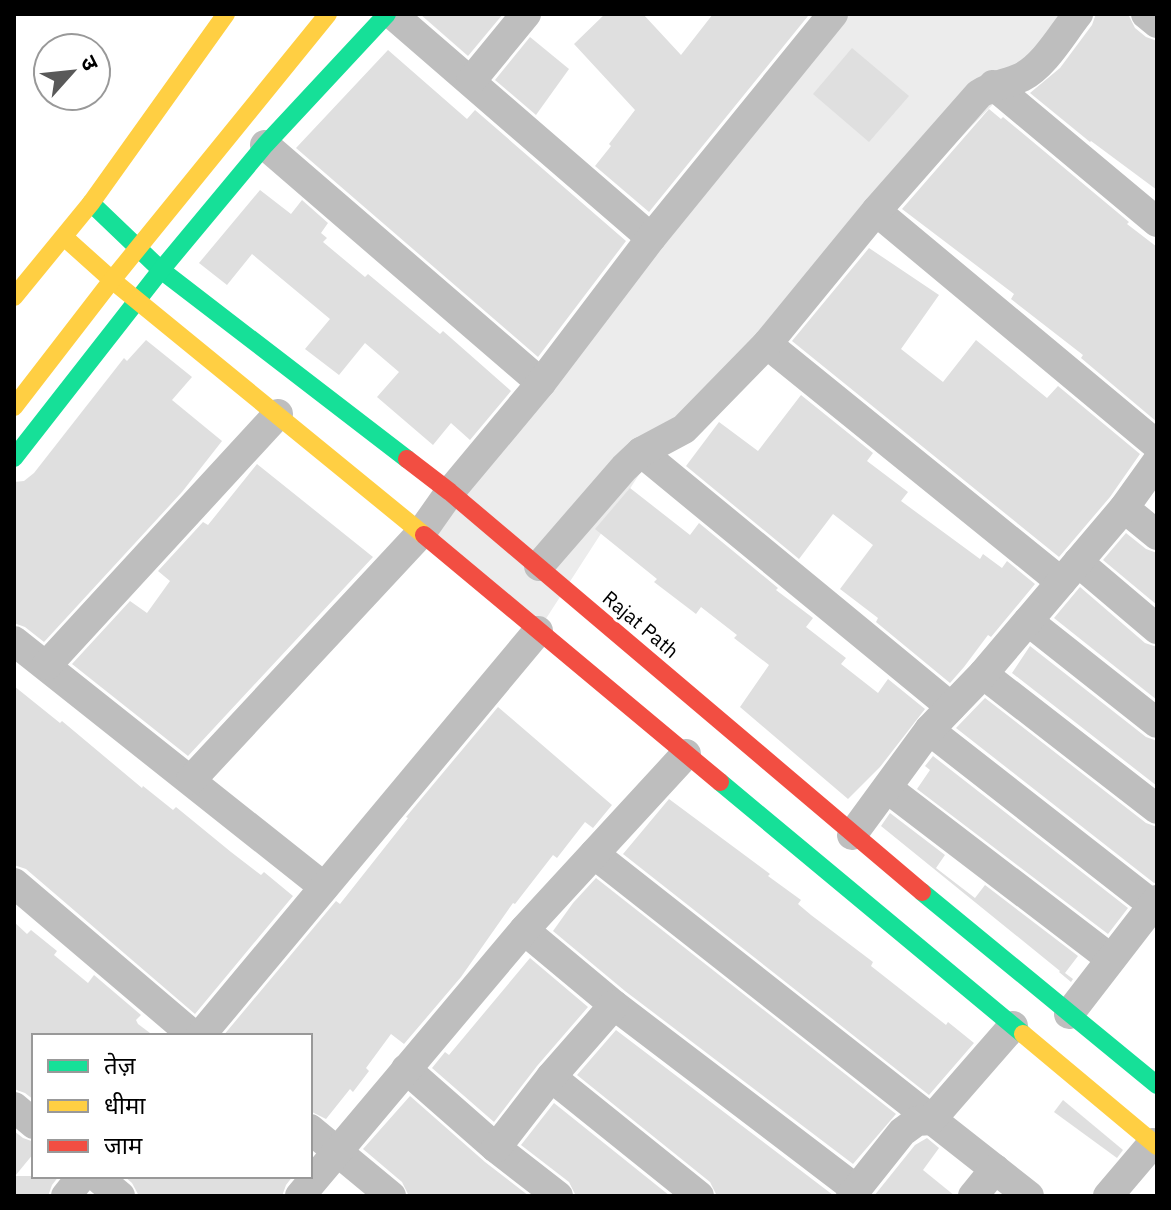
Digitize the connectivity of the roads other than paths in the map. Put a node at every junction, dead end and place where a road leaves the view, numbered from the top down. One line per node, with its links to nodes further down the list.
1 (226, 14): 12 (main road)
2 (328, 14): 17 (main road)
3 (389, 14): 9 (street); 11 (main road)
4 (526, 14): 9 (street)
5 (833, 14): 16 (street)
6 (1078, 14): 10 (street)
7 (1146, 14): 8 (street)
8 (1157, 23)
9 (471, 81): 16 (street)
10 (993, 85): 13 (street); 14 (street)
11 (265, 145): 18 (main road); 23 (street)
12 (91, 203): 15 (main road); 17 (main road, Rajat Path)
13 (876, 211): 22 (street); 26 (street)
14 (1157, 222)
15 (64, 237): 19 (main road); 20 (main road)
16 (651, 238): 23 (street)
17 (138, 248): 18 (main road, Rajat Path); 19 (main road)
18 (161, 270): 21 (main road); 30 (main road, Rajat Path)
19 (112, 280): 21 (main road); 24 (main road)
20 (14, 297)
21 (138, 299): 25 (main road); 28 (main road)
22 (767, 344): 27 (street); 35 (street)
23 (541, 383): 30 (street)
24 (14, 407)
25 (278, 414): 32 (main road); 40 (street)
26 (1157, 445)
27 (641, 452): 34 (street); 42 (street)
28 (14, 458)
29 (1157, 462): 31 (street)
30 (450, 492): 32 (street); 34 (main road, Rajat Path)
31 (1124, 508): 33 (street); 35 (street)
32 (421, 533): 38 (main road); 46 (street)
33 (1157, 535)
34 (539, 566): 49 (main road, Rajat Path)
35 (1070, 572): 36 (street); 37 (street)
36 (1028, 621): 41 (street); 43 (street)
37 (1157, 629)
38 (538, 631): 45 (main road); 52 (street)
39 (14, 641): 40 (street)
40 (47, 665): 46 (street)
41 (983, 674): 42 (street); 48 (street)
42 (951, 707): 44 (street)
43 (1157, 723)
44 (929, 730): 47 (street); 53 (street)
45 (686, 754): 50 (street); 58 (main road)
46 (191, 780): 52 (street)
47 (887, 788): 49 (street); 55 (street)
48 (1157, 809)
49 (852, 835): 57 (main road, Rajat Path)
50 (594, 854): 54 (street); 65 (street)
51 (14, 883): 59 (street)
52 (324, 887): 60 (street)
53 (1155, 903): 55 (street)
54 (524, 930): 56 (street); 61 (street)
55 (1111, 959): 57 (street)
56 (614, 1005): 62 (street); 74 (street)
57 (1069, 1014): 63 (main road, Rajat Path)
58 (1013, 1026): 65 (street); 68 (main road)
59 (195, 1034)
60 (199, 1034)
61 (406, 1069): 69 (street); 70 (street)
62 (551, 1077): 69 (street); 80 (street)
63 (1157, 1085)
64 (14, 1107): 66 (street)
65 (931, 1120): 71 (street); 74 (street)
66 (32, 1122)
67 (312, 1131): 70 (street)
68 (1155, 1145): 83 (street)
69 (496, 1148): 79 (street)
70 (337, 1151): 77 (street); 78 (street)
71 (995, 1169): 81 (street); 82 (street)
72 (80, 1178): 75 (street)
73 (98, 1178): 76 (street)
74 (854, 1193)
75 (66, 1196)
76 (120, 1196)
77 (300, 1196)
78 (391, 1196)
79 (558, 1196)
80 (699, 1196)
81 (973, 1196)
82 (1029, 1196)
83 (1108, 1196)

